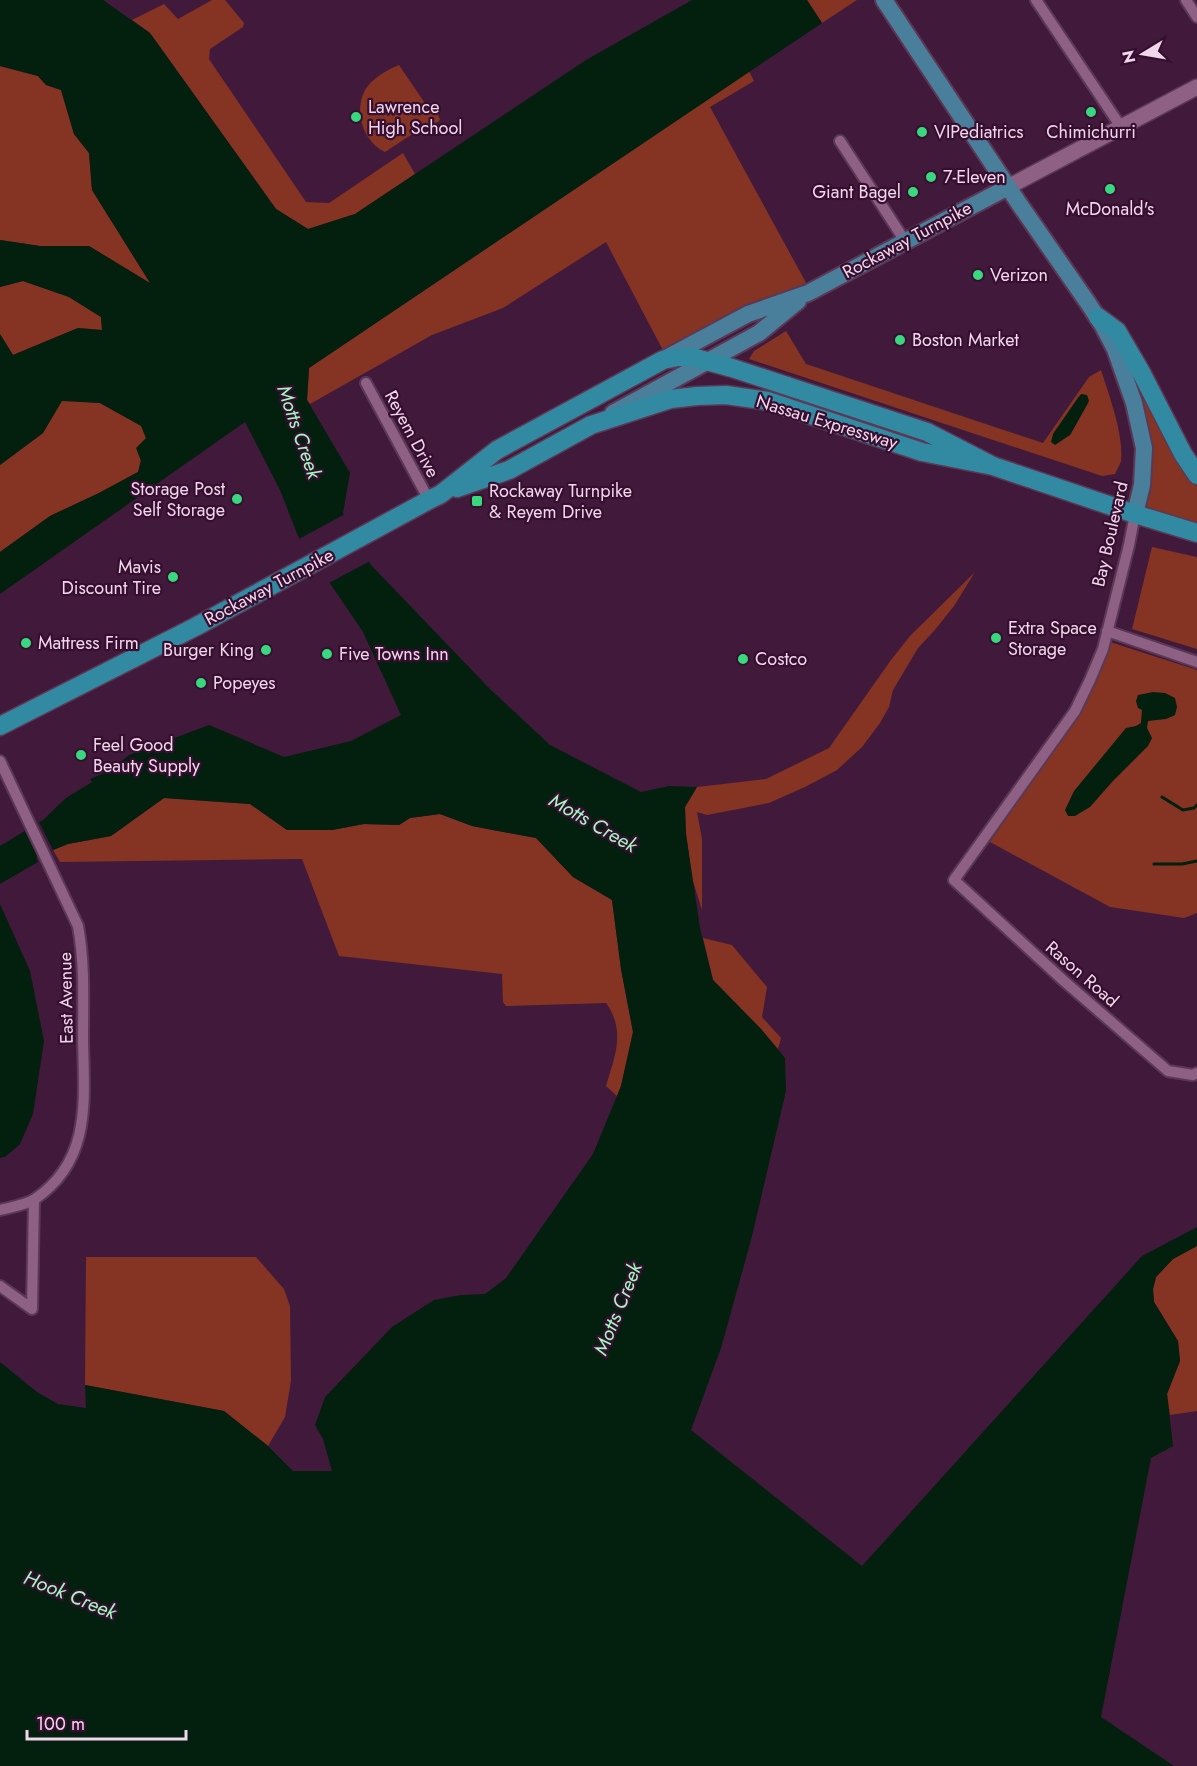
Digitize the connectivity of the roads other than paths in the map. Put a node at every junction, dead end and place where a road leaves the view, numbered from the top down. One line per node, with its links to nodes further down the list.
1 (884, 0): 8 (main road, Bay Boulevard)
2 (1036, 0): 6 (street)
3 (1186, 0): 4 (street)
4 (1197, 17)
5 (1197, 87): 6 (main road, Rockaway Turnpike)
6 (1121, 127): 8 (main road, Rockaway Turnpike)
7 (840, 141): 9 (street)
8 (1008, 186): 9 (main road, Rockaway Turnpike); 11 (main road, Bay Boulevard)
9 (905, 241): 10 (main road, Rockaway Turnpike)
10 (808, 293): 12 (main road, Rockaway Turnpike); 13 (main road, Rockaway Turnpike)
11 (1098, 317): 17 (highway); 19 (main road, Bay Boulevard)
12 (663, 360): 13 (highway, Nassau Expressway); 18 (highway, Rockaway Turnpike)
13 (710, 361): 15 (main road, Rockaway Turnpike); 16 (highway, Nassau Expressway)
14 (366, 383): 18 (street, Reyem Drive)
15 (591, 425): 16 (highway, Nassau Expressway); 18 (highway, Rockaway Turnpike)
16 (993, 466): 19 (highway, Nassau Expressway)
17 (1197, 475)
18 (435, 497): 23 (highway, Rockaway Turnpike)
19 (1135, 514): 20 (highway, Nassau Expressway); 21 (street, Bay Boulevard)
20 (1197, 533)
21 (1107, 632): 22 (street); 25 (street, Bay Boulevard)
22 (1197, 663)
23 (0, 726)
24 (0, 761): 27 (street, East Avenue)
25 (954, 880): 26 (street, Rason Road)
26 (1197, 1073)
27 (33, 1200): 28 (street, East Avenue); 29 (street)
28 (0, 1210)
29 (0, 1286)

